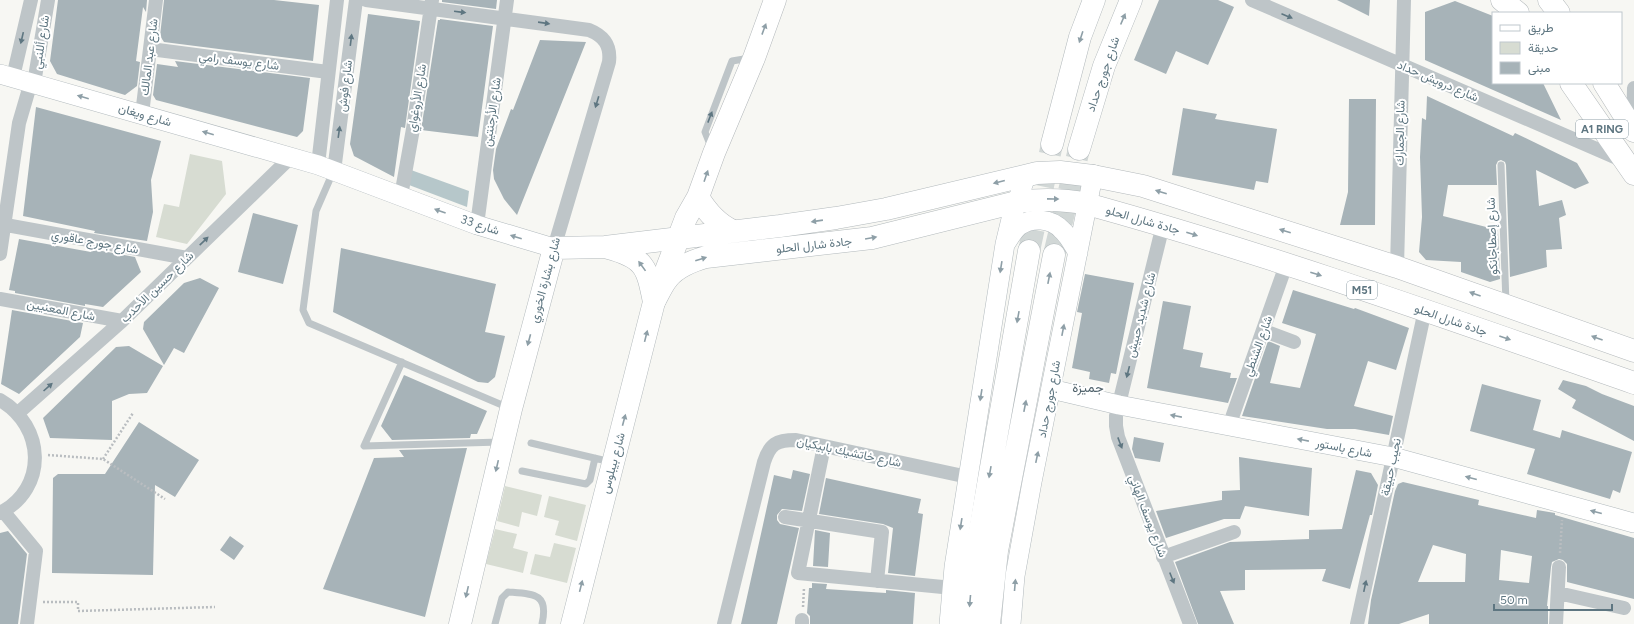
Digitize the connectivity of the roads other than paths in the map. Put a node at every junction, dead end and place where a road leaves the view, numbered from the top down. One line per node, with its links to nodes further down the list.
1 (31, 0): 22 (street, شارع أللنبي, one-way to 22)
2 (48, 0): 23 (street, شارع أللنبي)
3 (156, 0): 19 (street, شارع عبد المالك)
4 (337, 0): 21 (street, شارع فوش)
5 (356, 0): 34 (street, شارع فوش, one-way to 5)
6 (366, 0): 15 (street, شارع بشارة الخوري)
7 (508, 0): 18 (street, شارع الأرجنتين)
8 (775, 0): 38 (main road, one-way to 8)
9 (1094, 0): 29 (main road, one-way to 29)
10 (1131, 0): 30 (main road, شارع جورج حداد, one-way to 10)
11 (1252, 0): 20 (street, شارع درويش حداد, one-way to 20)
12 (1404, 0): 20 (street, شارع الجمارك)
13 (1502, 0): 16 (main road)
14 (1548, 0): 17 (main road)
15 (431, 4): 18 (street, شارع بشارة الخوري, one-way to 18); 37 (street, شارع الأروغواي)
16 (1517, 12)
17 (1558, 12)
18 (505, 18): 42 (street, شارع الأرجنتين); 48 (street, شارع بشارة الخوري, one-way to 48)
19 (150, 49): 21 (street, شارع يوسف رامي); 27 (street, شارع عبد المالك)
20 (1402, 65): 33 (street, شارع درويش حداد); 55 (street, شارع الجمارك)
21 (328, 72): 34 (street, شارع فوش)
22 (6, 75): 23 (street, شارع ويغان)
23 (32, 83): 27 (street, شارع ويغان, one-way to 23); 41 (street, شارع أللنبي)
24 (1571, 84): 33 (main road, A1 RING)
25 (1605, 84): 28 (main road, A1 RING)
26 (1634, 88): 28 (street)
27 (142, 114): 31 (street, شارع ويغان, one-way to 27)
28 (1633, 130)
29 (1052, 144)
30 (1079, 149)
31 (291, 157): 34 (street, شارع 33); 53 (street, شارع حسين الأحدب, one-way to 31)
32 (1501, 165): 58 (lane, شارع إصطاجانكو)
33 (1629, 167)
34 (326, 168): 37 (street, شارع 33); 64 (lane)
35 (1026, 176): 36 (main road, جادة شارل الحلو); 39 (street); 44 (main road, جادة شارل الحلو, one-way to 44)
36 (1093, 176): 40 (street, شارع جورج حداد); 55 (main road, جادة شارل الحلو, one-way to 36)
37 (401, 196): 42 (street, شارع 33, one-way to 37)
38 (698, 197): 44 (main road); 45 (main road)
39 (1017, 202): 40 (main road, جادة شارل الحلو, one-way to 40); 46 (street); 57 (main road, جادة شارل الحلو, one-way to 39)
40 (1087, 204): 43 (main road, جادة شارل الحلو / M51); 50 (street, شارع جورج حداد)
41 (2, 225): 51 (street, شارع أللنبي); 53 (street, شارع جورج عاقوري)
42 (477, 225): 48 (street, شارع 33, one-way to 42)
43 (1163, 225): 54 (main road, جادة شارل الحلو / M51, one-way to 54); 68 (street, شارع شديد حبيش, one-way to 68)
44 (733, 231): 45 (main road, جادة شارل الحلو)
45 (678, 238): 47 (main road, شارع 33); 57 (main road)
46 (1005, 244): 50 (street); 78 (street, one-way to 78)
47 (605, 247): 48 (main road, شارع 33); 57 (main road, one-way to 47)
48 (554, 248): 69 (main road, شارع بشارة الخوري, one-way to 69)
49 (1029, 251): 97 (main road, one-way to 97)
50 (1078, 253): 66 (street, شارع جورج حداد, one-way to 50)
51 (0, 254)
52 (1054, 255): 98 (main road, شارع جورج حداد, one-way to 52)
53 (186, 258): 60 (street, شارع حسين الأحدب)
54 (1286, 265): 59 (main road, جادة شارل الحلو / M51, one-way to 59); 61 (street, شارع الشنطي)
55 (1397, 267): 58 (main road, جادة شارل الحلو, one-way to 55)
56 (0, 299): 60 (street, شارع المعنيين)
57 (654, 302): 76 (main road, شارع بيبلوس, one-way to 57)
58 (1506, 305): 63 (main road, جادة شارل الحلو, one-way to 58)
59 (1425, 310): 65 (main road, جادة شارل الحلو / M51, one-way to 65); 75 (street, نجيب حبيقة)
60 (122, 321): 70 (street, شارع حسين الأحدب, one-way to 60)
61 (1263, 332): 62 (street); 71 (street, شارع الشنطي)
62 (1294, 342)
63 (1634, 351)
64 (402, 362): 69 (lane); 72 (lane)
65 (1634, 383)
66 (1051, 389): 68 (street, شارع باستور); 99 (street, شارع جورج حداد, one-way to 66)
67 (0, 400): 70 (street)
68 (1119, 405): 71 (street, شارع باستور, one-way to 68); 84 (street, شارع يوسف الهاني, one-way to 84)
69 (511, 409): 72 (main road, شارع بشارة الخوري)
70 (18, 413): 79 (street)
71 (1229, 426): 75 (street, شارع باستور, one-way to 71)
72 (503, 442): 91 (main road, شارع بشارة الخوري, one-way to 91)
73 (531, 443): 76 (lane)
74 (824, 446): 78 (street, شارع خاتشيك بابيكيان); 81 (street); 95 (street, شارع خاتشيك بابيكيان)
75 (1394, 457): 82 (street, شارع باستور, one-way to 75); 101 (street, نجيب حبيقة, one-way to 75)
76 (604, 460): 77 (lane); 94 (main road, شارع بيبلوس, one-way to 76)
77 (522, 471)
78 (968, 477): 87 (street, one-way to 87)
79 (2, 512): 90 (street)
80 (785, 517): 81 (street)
81 (808, 520): 86 (street); 86 (street)
82 (1634, 523)
83 (1234, 532): 84 (street)
84 (1163, 556): 100 (street, شارع يوسف الهاني, one-way to 100)
85 (1559, 568): 88 (street)
86 (877, 580): 87 (street)
87 (952, 588): 96 (street)
88 (1558, 593): 89 (street); 102 (street)
89 (1624, 608)
90 (27, 624)
91 (460, 624)
92 (495, 624): 93 (lane)
93 (542, 624)
94 (572, 624)
95 (724, 624)
96 (950, 624)
97 (968, 624)
98 (989, 624)
99 (1011, 624)
100 (1190, 624)
101 (1357, 624)
102 (1556, 624)

